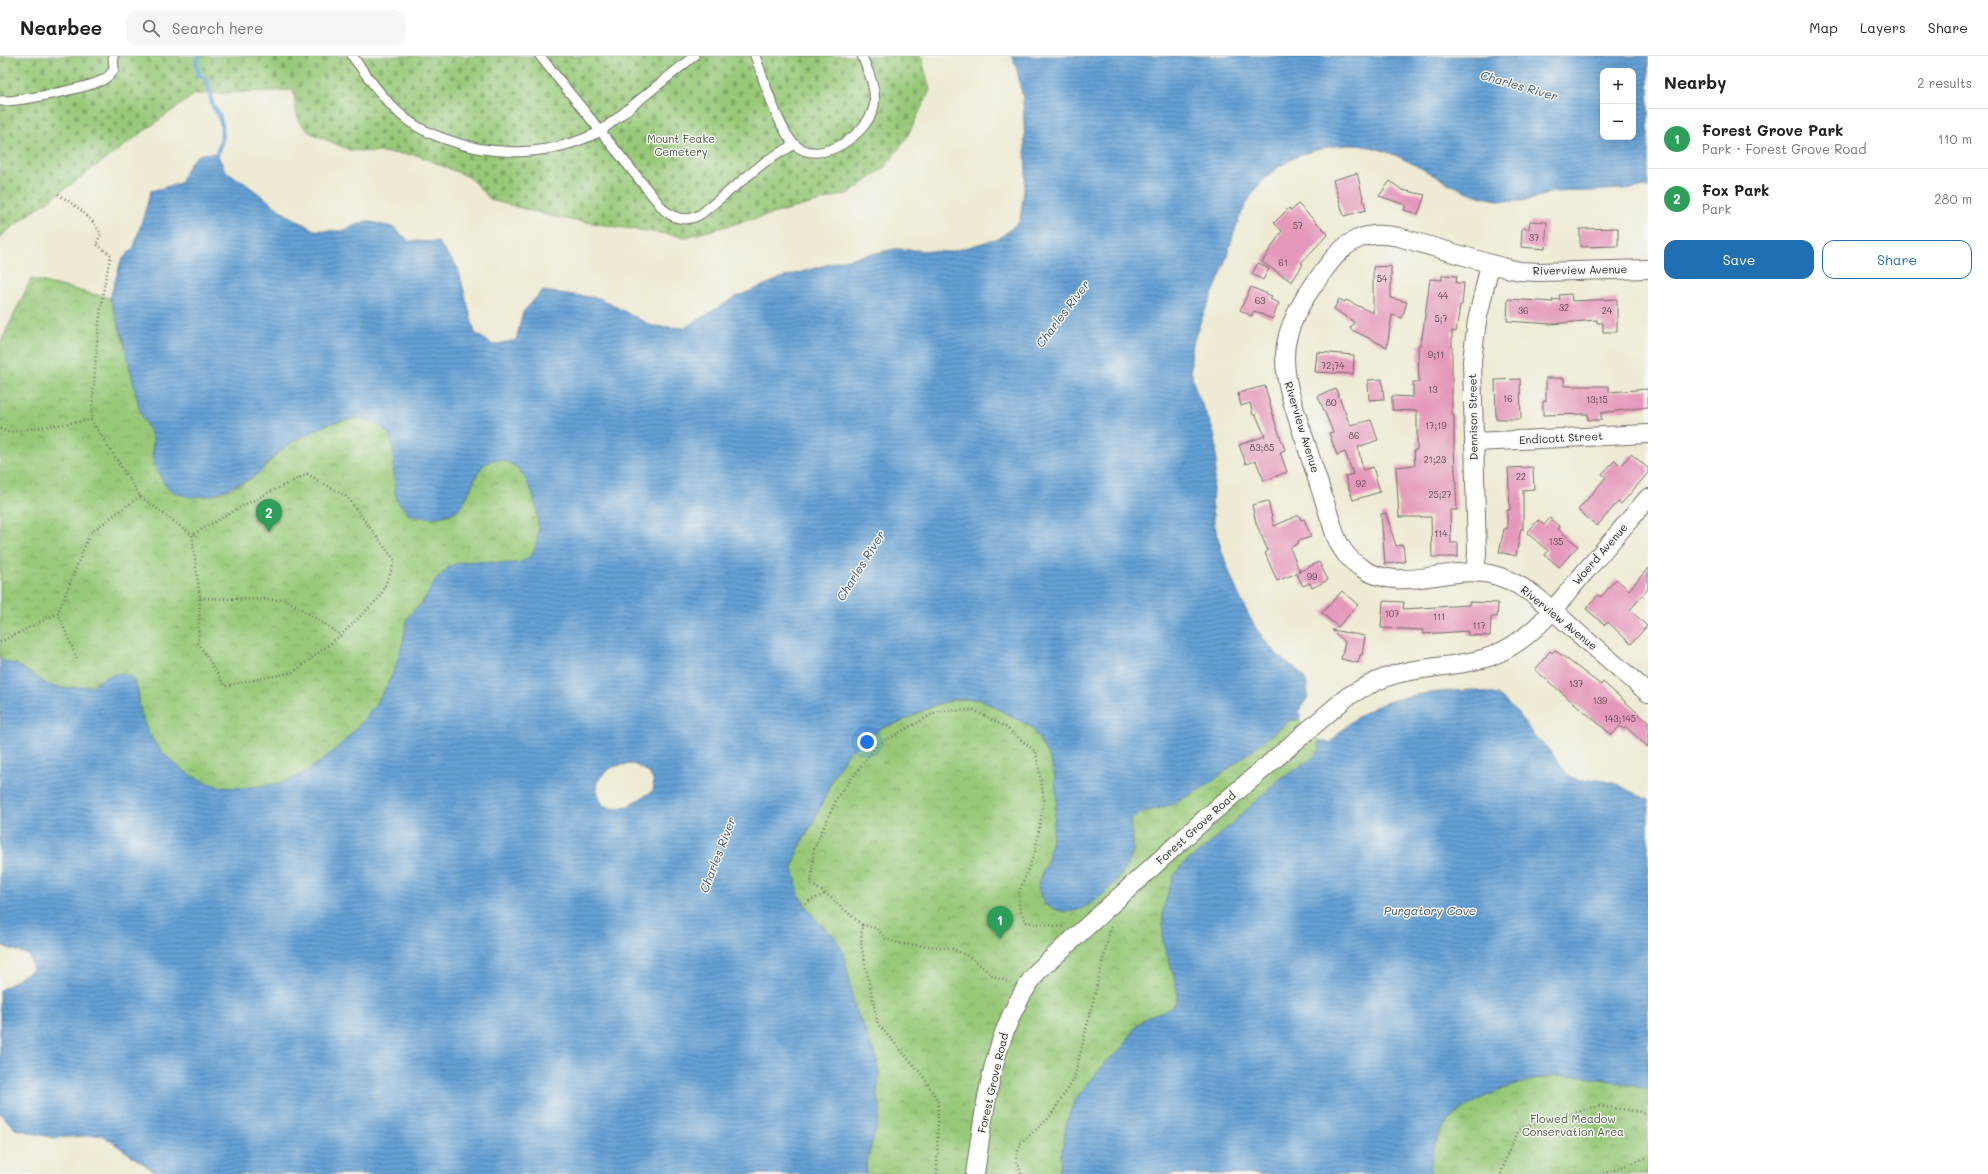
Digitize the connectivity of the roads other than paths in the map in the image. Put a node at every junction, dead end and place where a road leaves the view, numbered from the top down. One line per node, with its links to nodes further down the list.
1 (113, 56): 7 (lane)
2 (352, 56): 8 (lane)
3 (540, 56): 8 (lane)
4 (694, 56): 8 (lane)
5 (755, 56): 9 (lane)
6 (862, 56): 9 (lane)
7 (0, 101)
8 (601, 131): 9 (lane)
9 (795, 144)
10 (1490, 264): 11 (street, Riverview Avenue); 13 (street, Dennison Street); 15 (street, Riverview Avenue)
11 (1648, 269)
12 (1648, 434): 13 (street, Endicott Street)
13 (1474, 442): 15 (street, Dennison Street)
14 (1648, 498): 16 (street, Woerd Avenue)
15 (1475, 572): 16 (street, Riverview Avenue)
16 (1552, 610): 17 (street, Riverview Avenue); 18 (street, Forest Grove Road)
17 (1648, 693)
18 (975, 1174)

